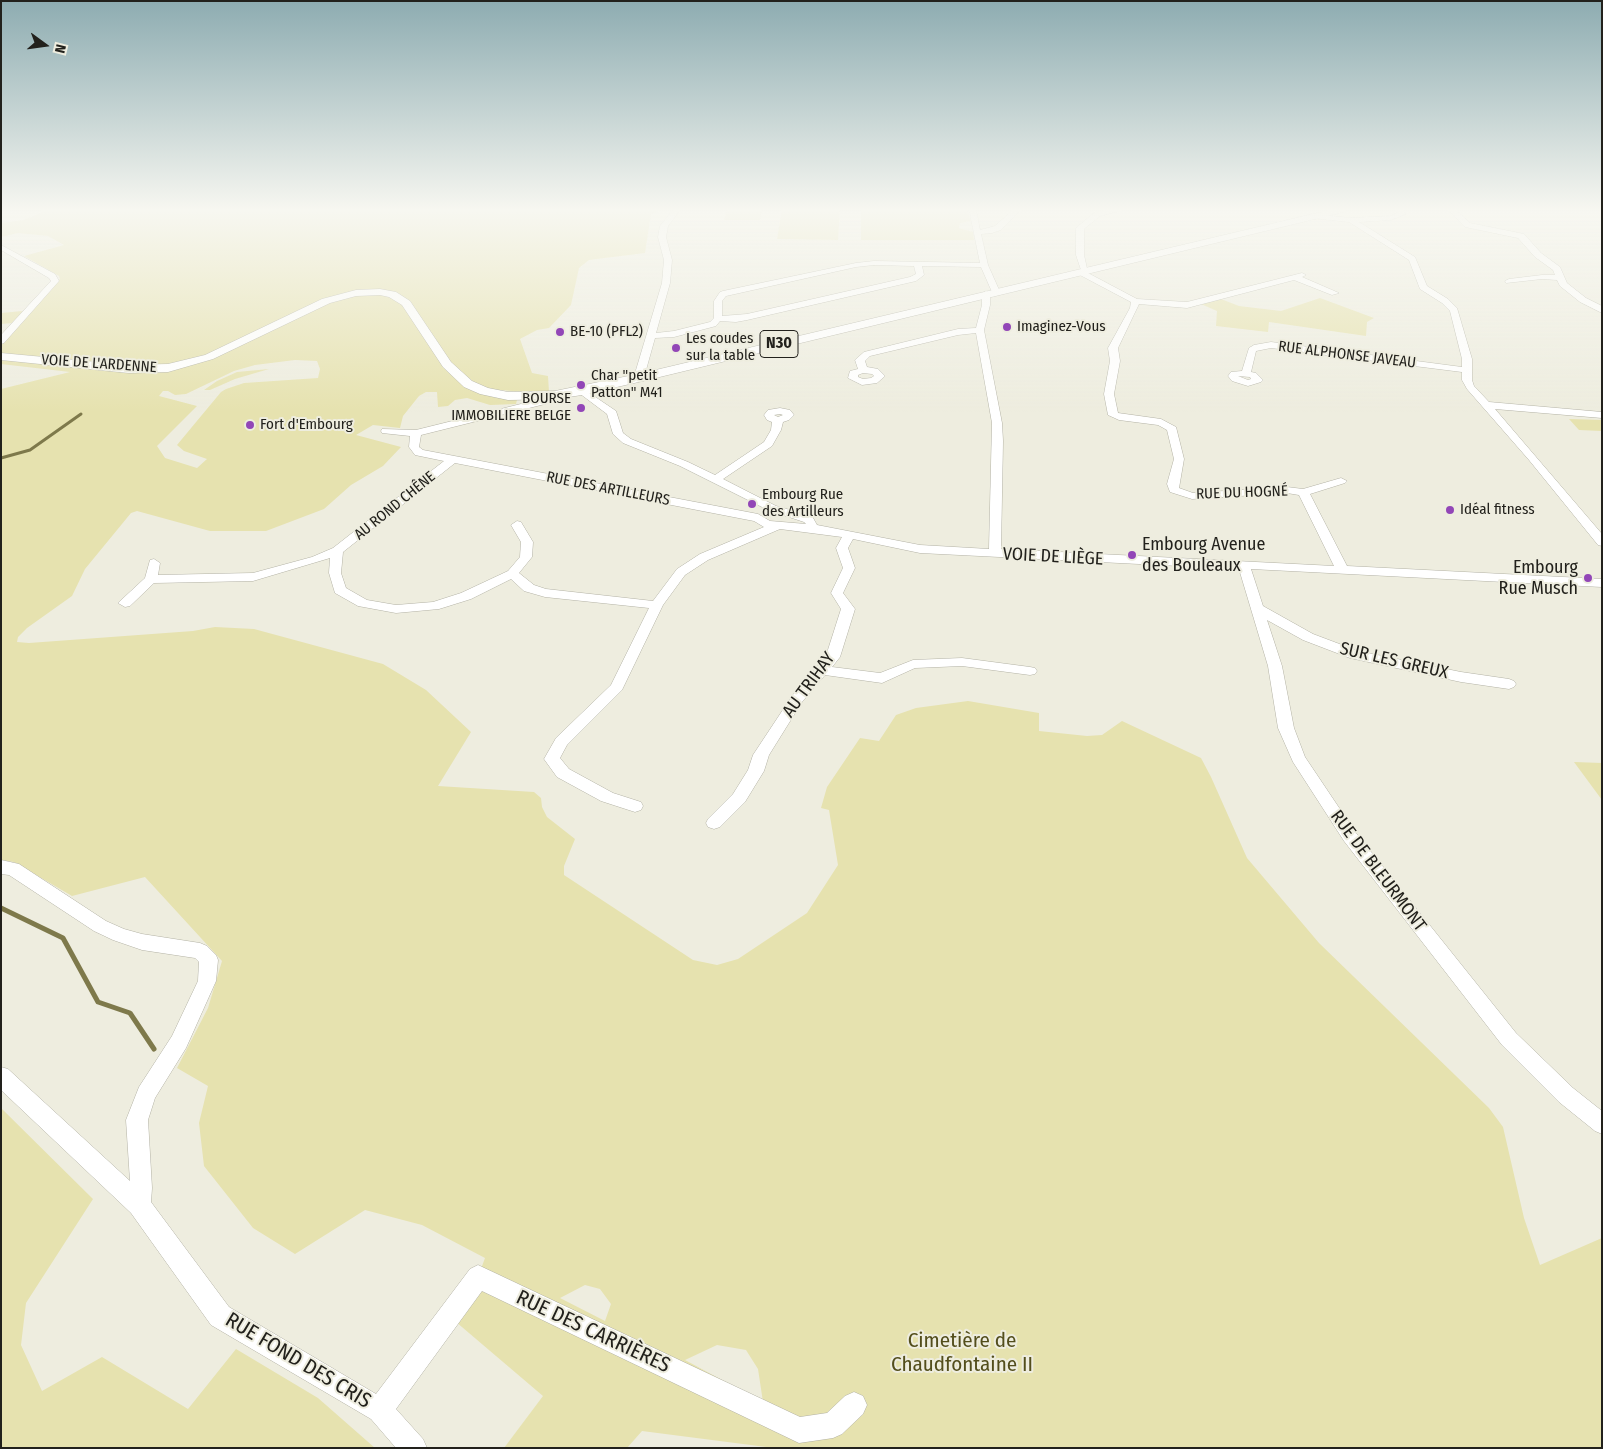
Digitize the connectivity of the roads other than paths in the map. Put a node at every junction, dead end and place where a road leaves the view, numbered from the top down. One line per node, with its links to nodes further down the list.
1 (52, 277): 20 (street)
2 (666, 277): 19 (street)
3 (802, 277): 17 (street)
4 (917, 277): 17 (street)
5 (988, 277): 13 (street)
6 (1059, 277): 13 (main road, VOIE DE L'ARDENNE / N30)
7 (1093, 277): 15 (street)
8 (1296, 277): 15 (street)
9 (1299, 277): 14 (street)
10 (1419, 277): 23 (street)
11 (1560, 278): 12 (street); 16 (street)
12 (1509, 281)
13 (991, 293): 18 (street); 25 (main road, VOIE DE L'ARDENNE / N30)
14 (1335, 293)
15 (1135, 301): 36 (street, RUE DU HOGNÉ)
16 (1602, 310)
17 (718, 318): 19 (street)
18 (980, 330): 22 (street); 43 (street)
19 (650, 336): 25 (street)
20 (1, 341)
21 (1, 356): 27 (main road, VOIE DE L'ARDENNE / N30)
22 (863, 370)
23 (1467, 370): 24 (street, RUE ALPHONSE JAVEAU); 28 (street)
24 (1246, 373)
25 (644, 377): 26 (main road, VOIE DE L'ARDENNE / N30)
26 (582, 391): 27 (main road, VOIE DE L'ARDENNE / N30); 34 (street, VOIE DE LIÈGE)
27 (555, 395): 32 (street)
28 (1487, 405): 29 (street); 41 (street)
29 (1602, 415)
30 (778, 420): 34 (street)
31 (386, 431): 32 (street)
32 (416, 433): 33 (street, RUE DES ARTILLEURS)
33 (452, 460): 38 (street, RUE DES ARTILLEURS); 42 (street, AU ROND CHÊNE)
34 (715, 480): 39 (street, VOIE DE LIÈGE)
35 (1341, 481): 36 (street, RUE DU HOGNÉ)
36 (1303, 492): 46 (street, RUE DU HOGNÉ)
37 (517, 525): 47 (street, AU ROND CHÊNE)
38 (779, 525): 39 (street, RUE DES ARTILLEURS); 51 (street)
39 (818, 529): 40 (street, VOIE DE LIÈGE)
40 (849, 535): 43 (street, VOIE DE LIÈGE); 53 (street, AU TRIHAY)
41 (1602, 542)
42 (337, 551): 47 (street, AU ROND CHÊNE); 48 (street, AU ROND CHÊNE)
43 (995, 554): 45 (street, VOIE DE LIÈGE)
44 (154, 563): 48 (street)
45 (1244, 566): 46 (street, VOIE DE LIÈGE); 52 (street, RUE DE BLEURMONT)
46 (1343, 570): 49 (street, VOIE DE LIÈGE)
47 (512, 574): 51 (street)
48 (151, 579): 50 (street)
49 (1602, 583)
50 (125, 603)
51 (657, 605): 56 (street)
52 (1258, 610): 55 (street, SUR LES GREUX); 60 (street, RUE DE BLEURMONT)
53 (823, 670): 54 (street); 57 (street, AU TRIHAY)
54 (1030, 671)
55 (1509, 684)
56 (635, 806)
57 (714, 823)
58 (1, 867): 61 (street)
59 (1, 1076): 61 (street, RUE FOND DES CRIS)
60 (1602, 1124)
61 (139, 1204): 63 (street, RUE FOND DES CRIS)
62 (854, 1406): 63 (street, RUE DES CARRIÈRES)
63 (380, 1410): 64 (street, RUE FOND DES CRIS)
64 (414, 1448)

